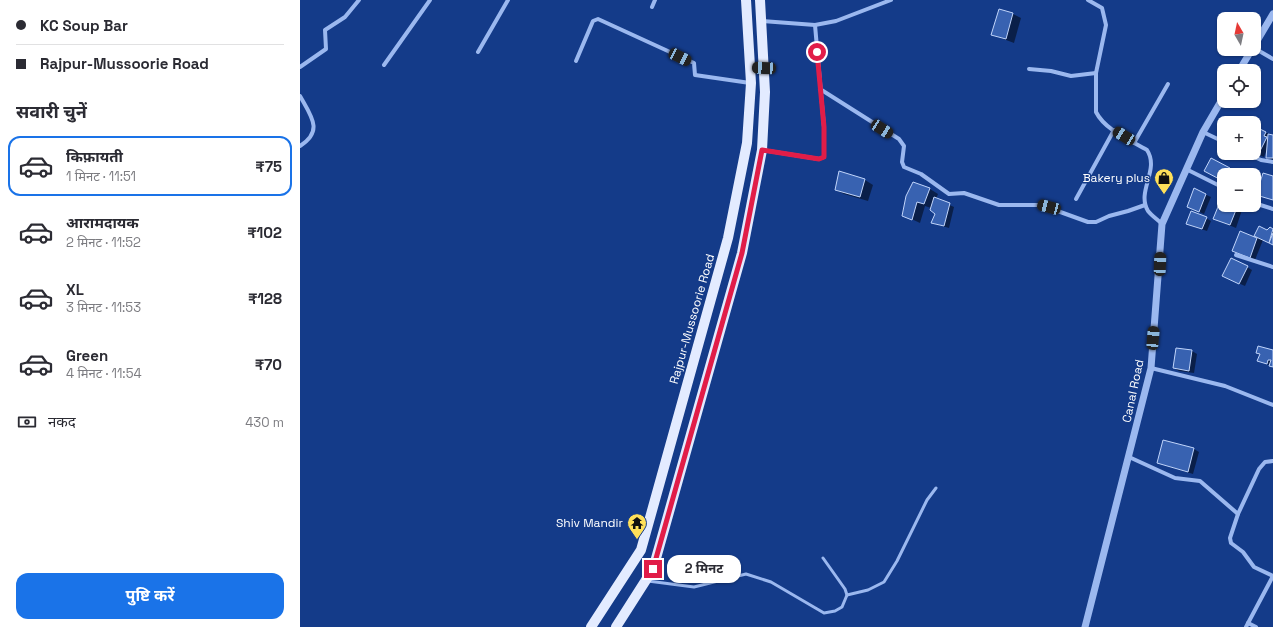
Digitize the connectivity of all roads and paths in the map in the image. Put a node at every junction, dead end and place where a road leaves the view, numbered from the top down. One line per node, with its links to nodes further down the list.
1 (359, 0): 19 (street)
2 (430, 0): 18 (street)
3 (508, 0): 14 (street)
4 (655, 0): 9 (street)
5 (746, 0): 20 (main road, Rajpur-Mussoorie Road)
6 (760, 0): 11 (main road)
7 (891, 0): 12 (street)
8 (1088, 0): 23 (street)
9 (652, 8)
10 (1273, 14): 13 (street)
11 (761, 21): 12 (street); 21 (main road)
12 (815, 25): 26 (street)
13 (1261, 34)
14 (478, 52)
15 (1261, 52): 16 (street)
16 (1273, 59)
17 (576, 61): 24 (street)
18 (384, 65)
19 (300, 67)
20 (750, 67): 21 (main road); 24 (main road, Rajpur-Mussoorie Road)
21 (764, 68): 34 (main road)
22 (1029, 69): 23 (street)
23 (1096, 73): 29 (street)
24 (751, 83): 57 (main road, Rajpur-Mussoorie Road)
25 (1168, 84): 32 (street)
26 (820, 89): 34 (street); 40 (street)
27 (300, 96): 33 (street)
28 (1217, 108): 30 (street, Canal Road)
29 (1114, 130): 32 (street); 39 (street)
30 (1203, 132): 31 (street); 37 (street, Canal Road)
31 (1217, 139)
32 (1134, 143): 40 (street)
33 (300, 146)
34 (762, 150): 54 (main road)
35 (1261, 160): 36 (street)
36 (1273, 162)
37 (1185, 169): 38 (street); 43 (street, Canal Road)
38 (1217, 185)
39 (1076, 199)
40 (1145, 205): 43 (street)
41 (1261, 205): 42 (street)
42 (1273, 209)
43 (1162, 224): 46 (street, Canal Road)
44 (1236, 255): 45 (street)
45 (1273, 266)
46 (1151, 368): 47 (street); 48 (street, Canal Road)
47 (1273, 405)
48 (1129, 457): 51 (street); 59 (street, Canal Road)
49 (1273, 461): 51 (street)
50 (936, 488): 55 (lane)
51 (1238, 514): 53 (street)
52 (823, 558): 55 (lane)
53 (1273, 576): 56 (street)
54 (646, 581): 55 (lane); 58 (main road)
55 (847, 595)
56 (1247, 625): 60 (street)
57 (592, 627)
58 (616, 627)
59 (1087, 627)
60 (1256, 627)

